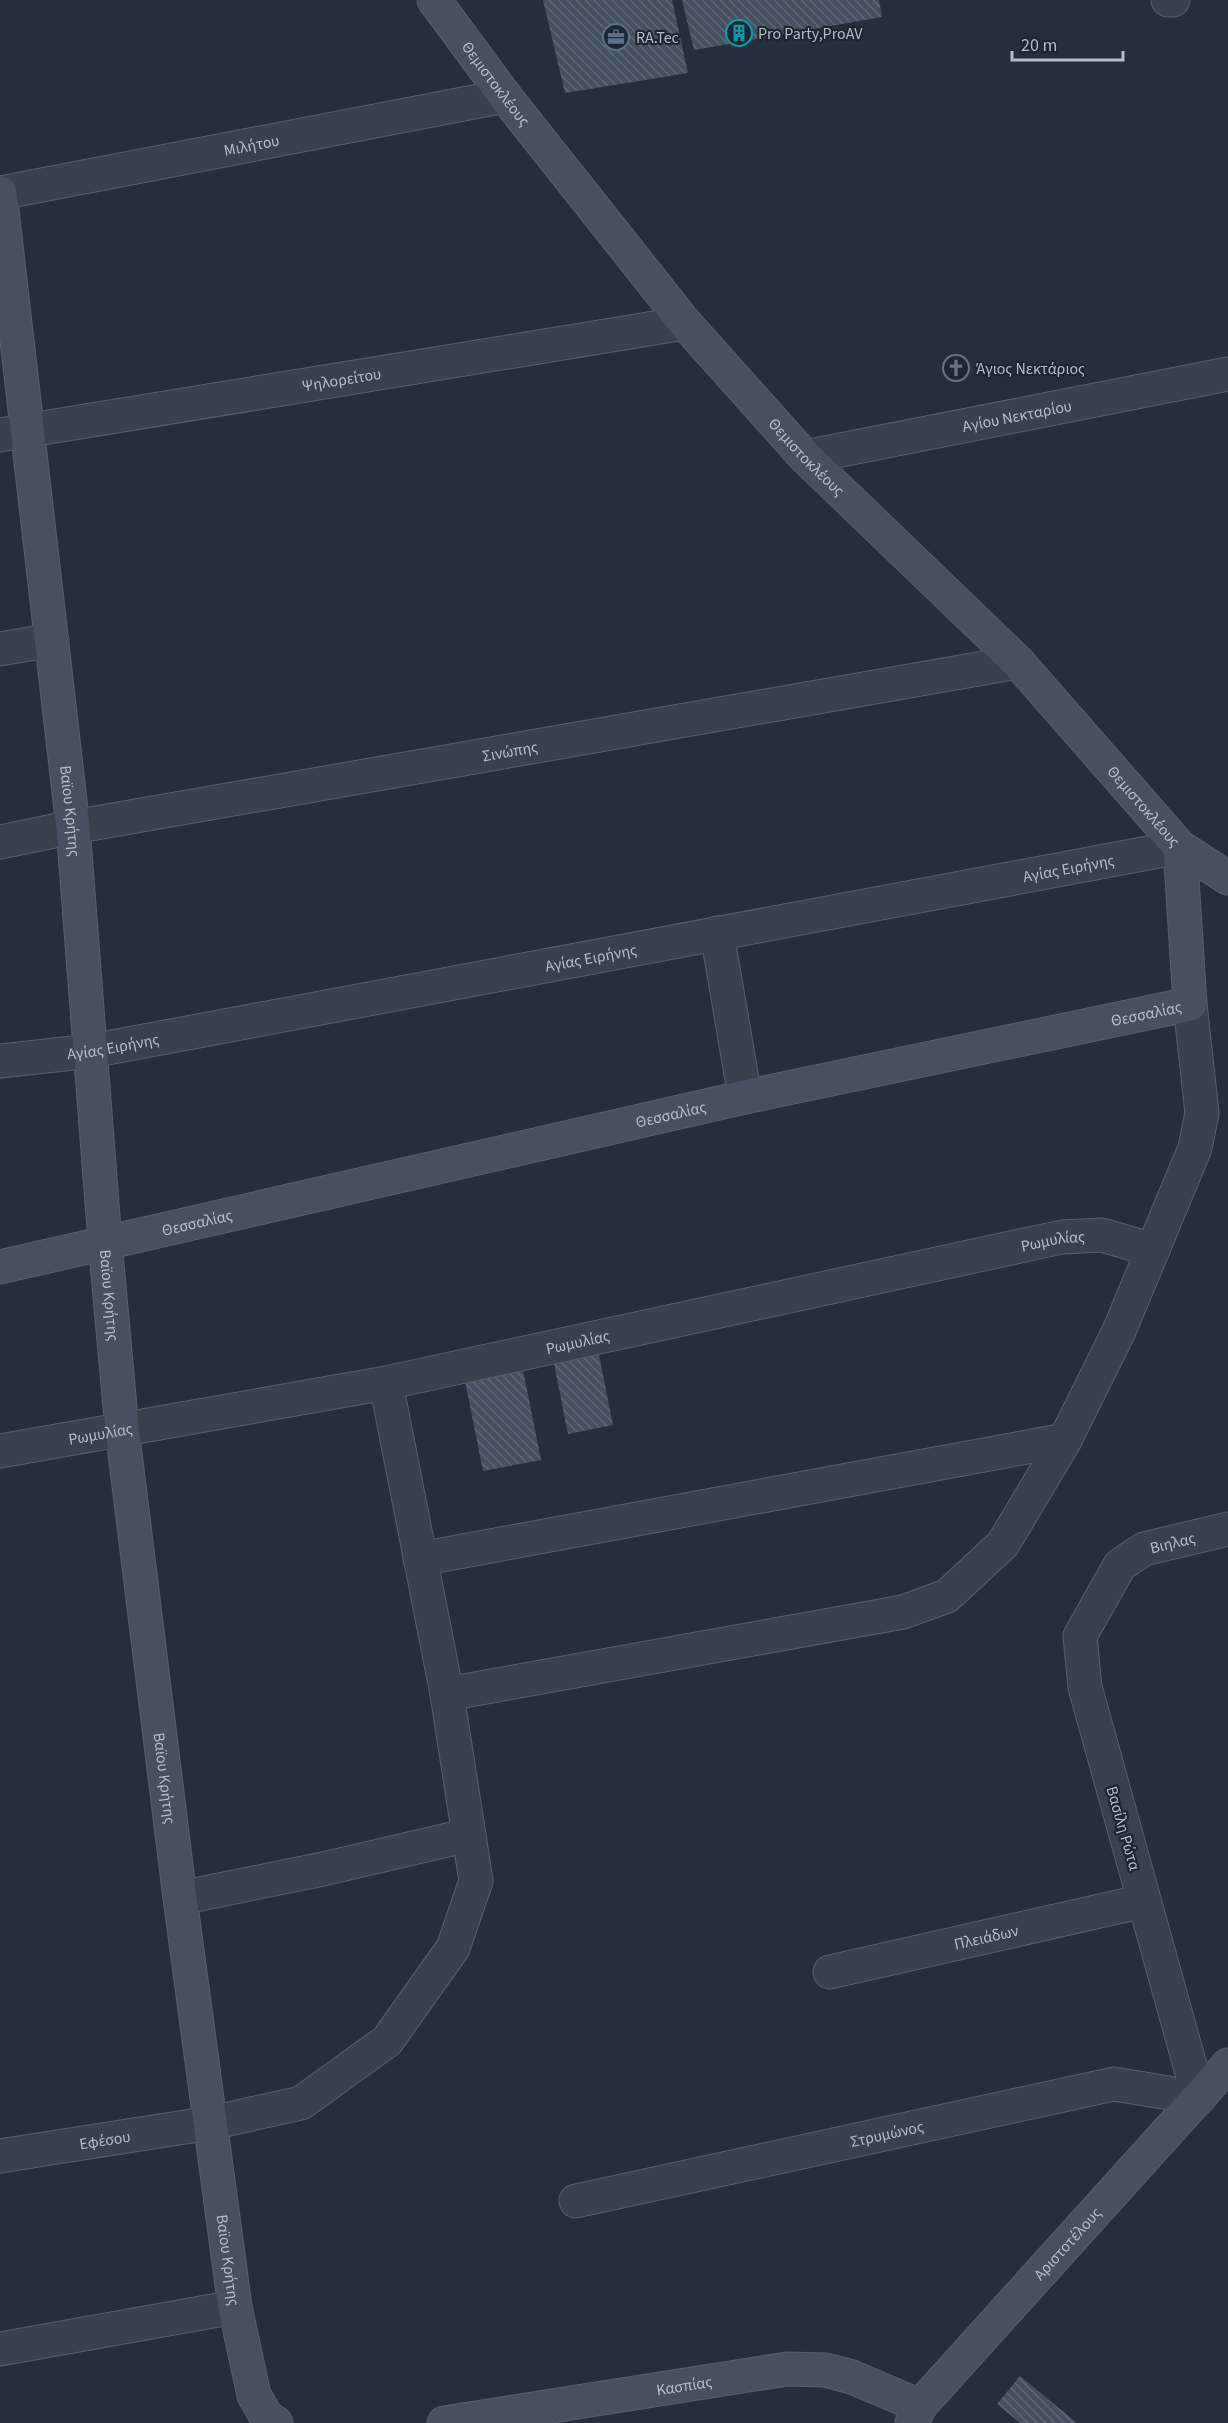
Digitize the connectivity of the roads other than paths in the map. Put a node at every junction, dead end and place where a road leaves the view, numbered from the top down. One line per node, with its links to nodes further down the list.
1 (434, 0): 4 (street, Θεμιστοκλέους)
2 (1168, 0): 3 (street)
3 (1173, 0)
4 (505, 96): 5 (street, Μιλήτου); 6 (street, Θεμιστοκλέους)
5 (0, 193): 8 (street, Βαϊου Κρήτης)
6 (685, 323): 8 (street, Ψηλορείτου); 9 (street, Θεμιστοκλέους)
7 (1228, 374): 9 (street, Αγίου Νεκταρίου)
8 (14, 433): 10 (street, Βαϊου Κρήτης)
9 (805, 457): 12 (street, Θεμιστοκλέους)
10 (52, 639): 11 (street); 13 (street, Βαϊου Κρήτης)
11 (0, 650)
12 (1018, 662): 13 (street, Σινώπης); 15 (street, Θεμιστοκλέους)
13 (73, 827): 14 (street, Σινώπης); 19 (street, Βαϊου Κρήτης)
14 (0, 842)
15 (1180, 847): 16 (street, Θεμιστοκλέους); 17 (street, Αγίας Ειρήνης); 18 (street, Θεσσαλίας)
16 (1224, 875)
17 (717, 933): 19 (street, Αγίας Ειρήνης); 21 (street)
18 (1190, 1004): 21 (street, Θεσσαλίας); 23 (street)
19 (91, 1051): 20 (street, Αγίας Ειρήνης); 22 (street, Βαϊου Κρήτης)
20 (0, 1061)
21 (745, 1096): 22 (street, Θεσσαλίας)
22 (105, 1242): 24 (street, Θεσσαλίας); 26 (street, Βαϊου Κρήτης)
23 (1153, 1250): 25 (street, Ρωμυλίας); 27 (street)
24 (0, 1267)
25 (386, 1383): 26 (street, Ρωμυλίας); 30 (street, Εφέσου)
26 (122, 1429): 28 (street, Ρωμυλίας); 34 (street, Βαϊου Κρήτης)
27 (1065, 1440): 30 (street); 32 (street)
28 (0, 1450)
29 (1228, 1529): 31 (street, Βιηλας)
30 (420, 1559): 32 (street, Εφέσου)
31 (1120, 1565): 35 (street, Βασίλη Ρώτα)
32 (447, 1694): 33 (street, Εφέσου)
33 (469, 1835): 34 (street); 39 (street, Εφέσου)
34 (180, 1898): 39 (street, Βαϊου Κρήτης)
35 (1144, 1901): 36 (street, Πλειάδων); 38 (street, Βασίλη Ρώτα)
36 (830, 1972)
37 (1228, 2065): 38 (street, Αριστοτέλους)
38 (1199, 2098): 41 (street, Στρυμώνος); 44 (street, Αριστοτέλους)
39 (212, 2123): 40 (street, Εφέσου); 42 (street, Βαϊου Κρήτης)
40 (0, 2156)
41 (576, 2201)
42 (235, 2307): 43 (street); 45 (street, Βαϊου Κρήτης)
43 (0, 2349)
44 (916, 2414): 46 (street, Κασπίας)
45 (276, 2423)
46 (444, 2423)

